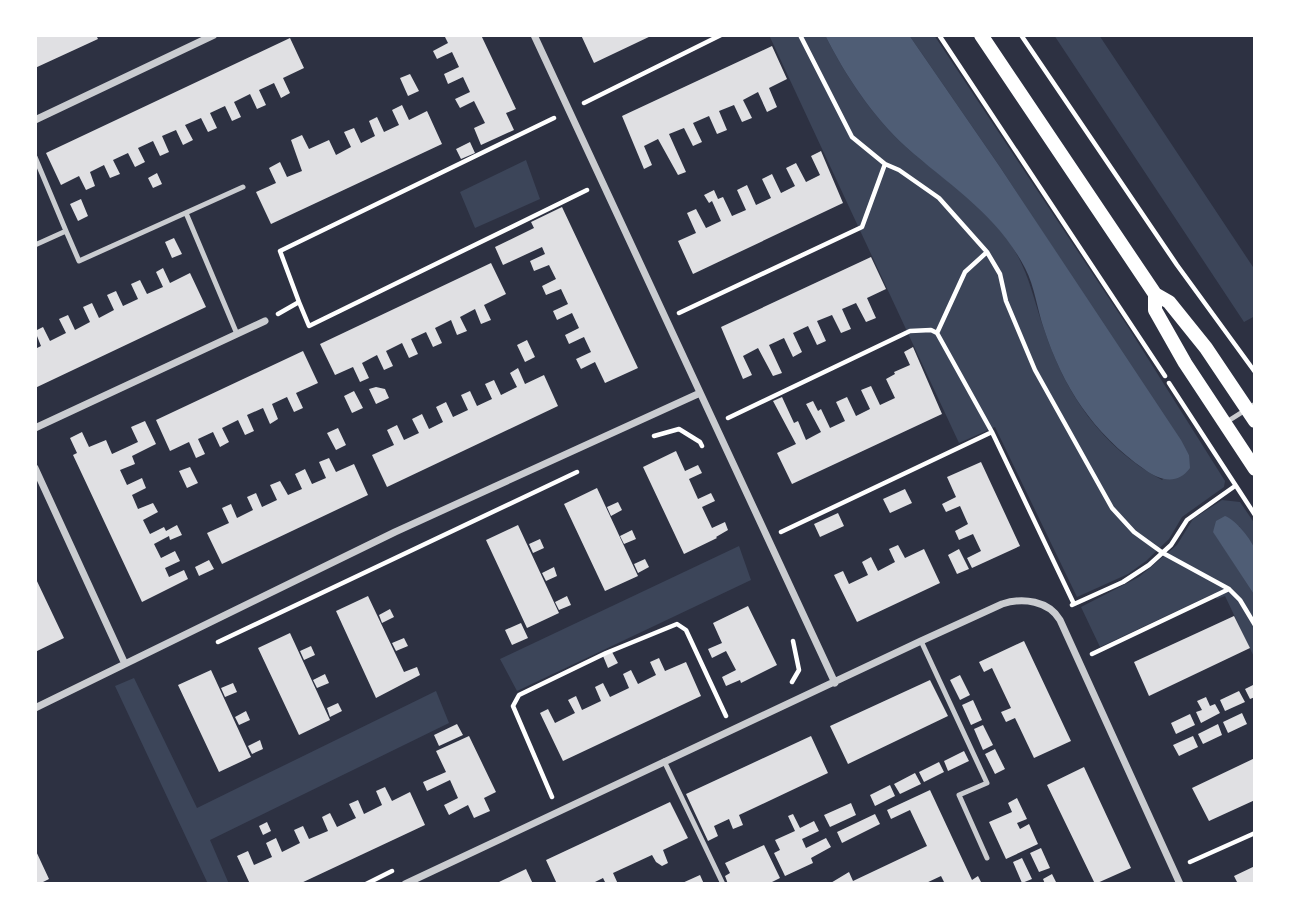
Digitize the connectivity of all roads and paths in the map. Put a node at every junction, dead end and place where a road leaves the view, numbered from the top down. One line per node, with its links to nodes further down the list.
1 (214, 35): 9 (street)
2 (534, 35): 8 (street)
3 (721, 35): 8 (path)
4 (800, 35): 11 (path)
5 (939, 35): 36 (path)
6 (981, 35): 18 (main road)
7 (1021, 35): 24 (path)
8 (569, 111): 12 (street); 19 (path)
9 (35, 120)
10 (35, 156): 15 (lane)
11 (885, 164): 17 (path); 20 (path)
12 (603, 182): 19 (path); 20 (street)
13 (243, 187): 14 (lane)
14 (186, 213): 15 (lane); 23 (lane)
15 (66, 231): 16 (lane)
16 (35, 245)
17 (987, 252): 22 (path); 39 (path)
18 (1155, 295): 26 (main road); 27 (main road)
19 (299, 302): 21 (path)
20 (666, 319): 25 (street)
21 (265, 321): 23 (street)
22 (937, 333): 28 (path); 30 (path)
23 (237, 334): 29 (street)
24 (1255, 372)
25 (700, 393): 28 (street); 48 (street)
26 (1252, 411): 27 (lane)
27 (1225, 423): 35 (main road)
28 (715, 425): 38 (street)
29 (35, 428)
30 (992, 432): 38 (path); 41 (path)
31 (648, 438): 32 (path)
32 (706, 455)
33 (587, 467): 46 (path)
34 (35, 468): 48 (street)
35 (1255, 469)
36 (1235, 486): 37 (path); 39 (path)
37 (1254, 512)
38 (768, 538): 49 (street)
39 (1163, 553): 40 (path); 41 (path)
40 (1229, 589): 43 (path); 47 (path)
41 (1074, 604): 42 (path)
42 (1055, 613): 45 (street); 47 (street)
43 (1255, 625)
44 (793, 640): 50 (path)
45 (921, 641): 49 (street); 56 (lane)
46 (214, 644)
47 (1079, 660): 57 (street)
48 (125, 664): 51 (street)
49 (835, 682): 53 (street)
50 (787, 690)
51 (35, 708)
52 (738, 711): 54 (path)
53 (664, 761): 58 (street); 59 (lane)
54 (564, 792)
55 (1255, 833): 57 (path)
56 (987, 858)
57 (1173, 870): 60 (street)
58 (405, 884)
59 (723, 884)
60 (1180, 884)

